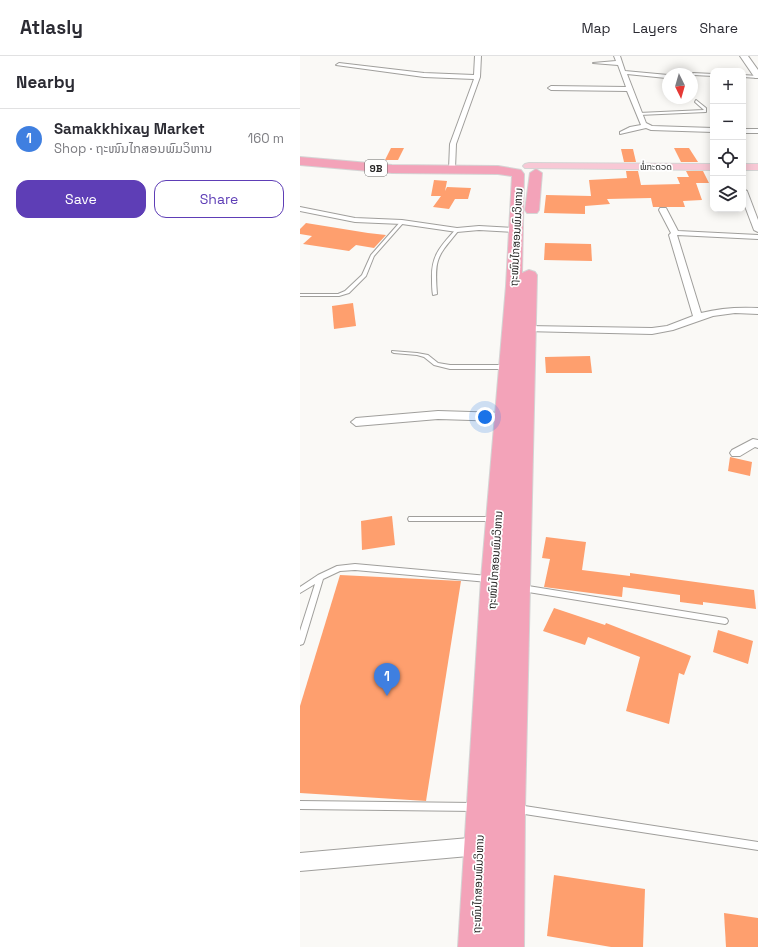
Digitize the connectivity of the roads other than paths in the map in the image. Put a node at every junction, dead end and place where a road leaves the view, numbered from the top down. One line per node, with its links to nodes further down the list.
1 (478, 56): 12 (street)
2 (617, 56): 5 (street)
3 (744, 56): 13 (street)
4 (596, 63): 5 (street)
5 (620, 63): 7 (street)
6 (339, 65): 12 (street)
7 (624, 72): 10 (street); 15 (street)
8 (698, 74): 9 (lane)
9 (710, 75)
10 (662, 76)
11 (746, 76): 13 (lane)
12 (477, 77): 27 (street)
13 (758, 77)
14 (551, 88): 15 (street)
15 (629, 89): 17 (street)
16 (698, 103): 17 (lane)
17 (640, 114): 18 (street)
18 (646, 126): 19 (street); 22 (street)
19 (710, 130)
20 (746, 131): 21 (street)
21 (758, 132)
22 (622, 133)
23 (300, 161): 27 (highway, 9B)
24 (710, 167): 28 (main road, ພໍ່ກະດວດ / 9B)
25 (746, 167): 26 (main road)
26 (758, 167)
27 (452, 169): 28 (highway, 9B)
28 (526, 171): 34 (highway, ຖະໜົນໄກສອນພົມວິຫານ); 38 (highway, ຖະໜົນໄກສອນພົມວິຫານ)
29 (746, 199): 35 (street)
30 (300, 209): 32 (street)
31 (663, 210): 36 (street)
32 (402, 222): 33 (street); 40 (lane)
33 (457, 230): 34 (street); 39 (lane)
34 (517, 230): 38 (highway, ຖະໜົນໄກສອນພົມວິຫານ)
35 (758, 230)
36 (675, 233): 37 (street); 42 (street)
37 (758, 237)
38 (522, 286): 43 (highway, ຖະໜົນໄກສອນພົມວິຫານ); 45 (highway, ຖະໜົນໄກສອນພົມວິຫານ)
39 (435, 294)
40 (300, 295)
41 (758, 311): 42 (street)
42 (698, 317): 43 (street)
43 (527, 329): 54 (highway, ຖະໜົນໄກສອນພົມວິຫານ)
44 (394, 352): 45 (lane)
45 (508, 367): 46 (highway, ຖະໜົນໄກສອນພົມວິຫານ)
46 (504, 417): 47 (street); 50 (highway, ຖະໜົນໄກສອນພົມວິຫານ)
47 (356, 422)
48 (758, 444): 49 (street)
49 (736, 453)
50 (498, 518): 51 (lane); 53 (highway, ຖະໜົນໄກສອນພົມວິຫານ)
51 (411, 519)
52 (320, 578): 53 (lane); 55 (lane); 57 (lane)
53 (493, 579): 59 (highway, ຖະໜົນໄກສອນພົມວິຫານ)
54 (518, 588): 56 (lane); 60 (highway, ຖະໜົນໄກສອນພົມວິຫານ)
55 (300, 590)
56 (725, 621)
57 (300, 642)
58 (300, 805): 59 (lane)
59 (481, 807): 61 (highway, ຖະໜົນໄກສອນພົມວິຫານ)
60 (510, 808): 62 (lane); 65 (highway, ຖະໜົນໄກສອນພົມວິຫານ)
61 (480, 846): 63 (street); 64 (highway, ຖະໜົນໄກສອນພົມວິຫານ)
62 (758, 846)
63 (300, 862)
64 (475, 947)
65 (507, 947)

